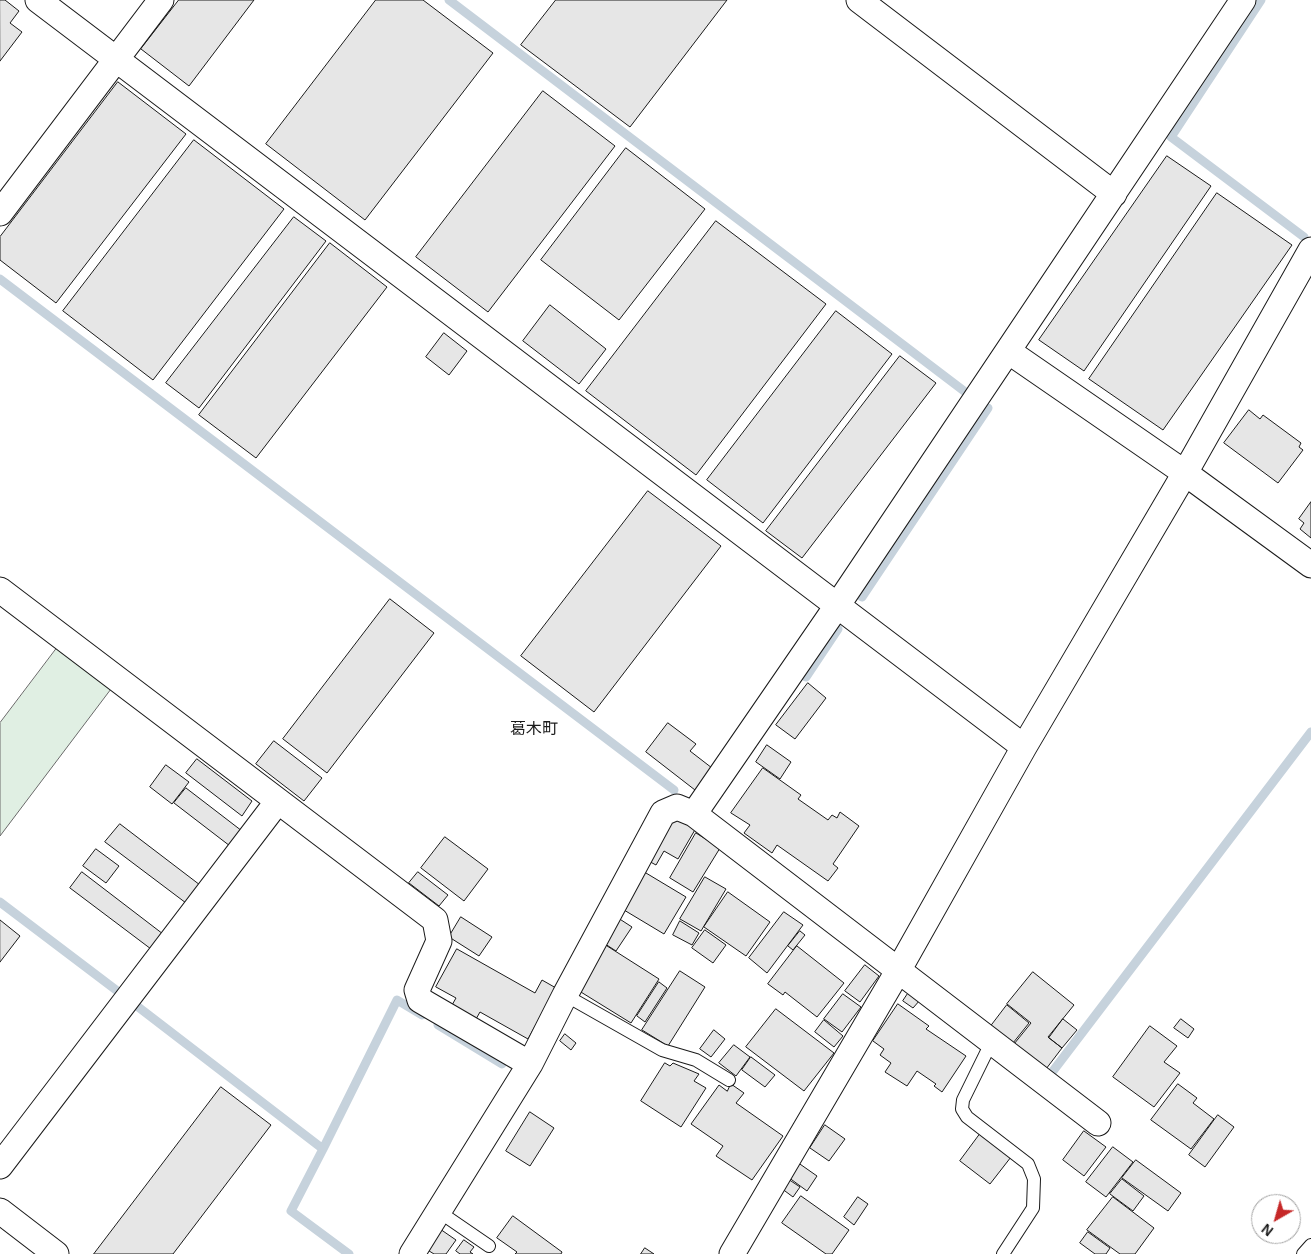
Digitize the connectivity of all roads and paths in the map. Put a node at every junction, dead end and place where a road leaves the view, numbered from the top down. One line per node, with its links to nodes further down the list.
1 (38, 0): 5 (street)
2 (162, 0): 5 (street)
3 (859, 0): 6 (street)
4 (1243, 0): 6 (street)
5 (117, 59): 7 (street); 13 (street)
6 (1114, 194): 9 (street)
7 (0, 212)
8 (1311, 250): 10 (street)
9 (1008, 351): 10 (street); 13 (street)
10 (1185, 473): 11 (street); 14 (street)
11 (1311, 565)
12 (0, 590): 15 (street)
13 (837, 606): 14 (street); 16 (street)
14 (1024, 747): 17 (street)
15 (278, 801): 20 (street); 23 (street)
16 (694, 814): 17 (street); 18 (street)
17 (898, 971): 19 (street); 30 (street)
18 (564, 995): 20 (street); 21 (lane)
19 (991, 1043): 22 (street); 31 (lane)
20 (530, 1064): 25 (street)
21 (730, 1080)
22 (1098, 1123)
23 (0, 1166)
24 (0, 1211): 28 (street)
25 (438, 1211): 27 (lane); 29 (street)
26 (1311, 1245): 32 (lane)
27 (489, 1246)
28 (56, 1254)
29 (412, 1254)
30 (732, 1254)
31 (1002, 1254)
32 (1303, 1254)

